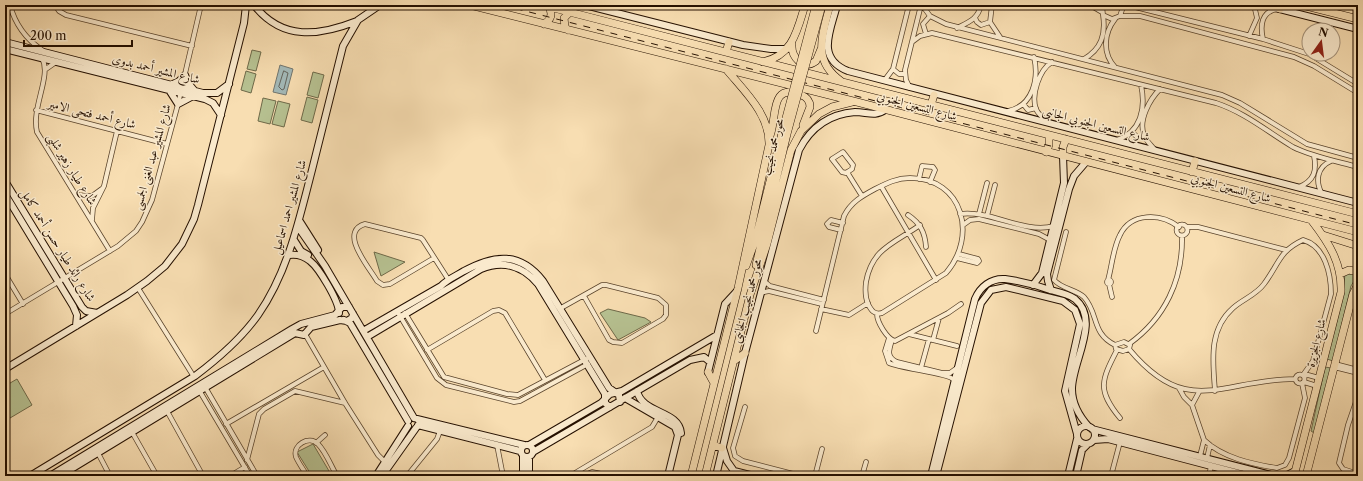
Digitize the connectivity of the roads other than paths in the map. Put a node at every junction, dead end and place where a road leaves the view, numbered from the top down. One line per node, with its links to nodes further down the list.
1 (10, 5): 34 (street); 58 (street)
2 (55, 5): 52 (street)
3 (200, 5): 52 (street, شارع المشير عبد الغنى الجمسى)
4 (246, 5): 75 (street)
5 (254, 5): 38 (street)
6 (380, 5): 35 (street, شارع المشير احمد اسماعيل)
7 (470, 5): 37 (main road, شارع التسعين الجنوبي)
8 (585, 5): 50 (street)
9 (805, 5): 53 (main road)
10 (816, 5): 99 (main road, محور محمد نجيب, bridge)
11 (822, 5): 99 (main road, محور محمد نجيب, bridge)
12 (838, 5): 73 (street, شارع التسعين الجنوبي الجانبى)
13 (909, 5): 69 (street)
14 (922, 5): 29 (street); 51 (street)
15 (981, 5): 31 (street)
16 (992, 5): 36 (street)
17 (1090, 5): 28 (street)
18 (1102, 5): 28 (street)
19 (1122, 5): 30 (street)
20 (1127, 5): 39 (street)
21 (1254, 5): 46 (street)
22 (1264, 5): 26 (street)
23 (1302, 5): 33 (main road)
24 (546, 6): 27 (main road, شارع التسعين الجنوبي); 37 (main road)
25 (830, 6): 55 (main road)
26 (1280, 7): 41 (street); 48 (street)
27 (570, 12): 42 (main road); 57 (main road, شارع التسعين الجنوبي)
28 (1103, 14): 32 (street); 61 (street)
29 (930, 16): 40 (street); 44 (street)
30 (1120, 16): 32 (street); 45 (street)
31 (975, 18): 36 (street); 40 (street)
32 (1115, 19): 66 (street)
33 (1358, 19)
34 (5, 20)
35 (358, 20): 38 (street); 43 (street, شارع المشير احمد اسماعيل)
36 (990, 22): 47 (street)
37 (544, 24): 42 (main road, شارع التسعين الجنوبي)
38 (346, 25): 43 (street)
39 (1214, 27): 45 (street); 46 (street)
40 (958, 28): 47 (street)
41 (1358, 29)
42 (568, 30): 68 (main road, شارع التسعين الجنوبي)
43 (350, 33): 142 (street, شارع المشير احمد اسماعيل)
44 (926, 34): 51 (street); 59 (street)
45 (1211, 35): 78 (street)
46 (1249, 36): 48 (street)
47 (1002, 38): 61 (street)
48 (1263, 39): 56 (street)
49 (5, 42): 58 (street, شارع المشير أحمد بدوى)
50 (729, 42): 53 (street); 57 (main road)
51 (912, 42): 71 (street)
52 (192, 46): 70 (street, شارع المشير عبد الغنى الجمسى)
53 (790, 46): 55 (main road); 63 (main road)
54 (5, 49): 60 (street, شارع المشير أحمد بدوى)
55 (821, 49): 74 (main road)
56 (1301, 51)
57 (726, 52): 63 (main road, شارع التسعين الجنوبي)
58 (50, 54): 79 (street, شارع المشير أحمد بدوى)
59 (1034, 57): 64 (street); 88 (street)
60 (42, 58): 62 (street, شارع المشير أحمد بدوى); 67 (street)
61 (1084, 59): 66 (street)
62 (56, 62): 67 (street); 79 (street, شارع المشير أحمد بدوى)
63 (762, 62): 74 (main road, شارع التسعين الجنوبي)
64 (1052, 62): 77 (street); 90 (street)
65 (1322, 62): 72 (street)
66 (1115, 67): 105 (street)
67 (46, 69): 91 (street, شارع طيار زهير شلبى)
68 (726, 69): 86 (main road, شارع التسعين الجنوبي); 103 (main road, محور محمد نجيب)
69 (893, 69): 71 (street); 73 (street)
70 (185, 74): 79 (street); 82 (street, شارع المشير عبد الغنى الجمسى); 83 (street)
71 (905, 74): 80 (street)
72 (1350, 79): 76 (street); 78 (street)
73 (884, 81): 80 (street, شارع التسعين الجنوبي الجانبى)
74 (844, 83): 89 (main road, شارع التسعين الجنوبي)
75 (229, 84): 83 (street, شارع المشير أحمد بدوى); 94 (street)
76 (1358, 84)
77 (1141, 85): 81 (street); 98 (street)
78 (1346, 86): 84 (street)
79 (170, 87): 82 (street, شارع المشير أحمد بدوى); 87 (street)
80 (910, 88): 85 (street, شارع التسعين الجنوبي الجانبى)
81 (1160, 89): 102 (street); 108 (street)
82 (181, 90): 83 (street, شارع المشير أحمد بدوى); 87 (street, شارع المشير عبد الغنى الجمسى)
83 (194, 93): 87 (street); 94 (street, شارع المشير أحمد بدوى)
84 (1358, 93)
85 (934, 95): 89 (main road); 93 (street, شارع التسعين الجنوبي الجانبى)
86 (857, 102): 92 (main road, شارع التسعين الجنوبي); 97 (main road, محور محمد نجيب)
87 (178, 104): 107 (street, شارع المشير عبد الغنى الجمسى)
88 (1024, 105): 90 (street); 93 (street)
89 (931, 106): 101 (main road, شارع التسعين الجنوبي)
90 (1036, 108): 95 (street)
91 (36, 110): 96 (street, شارع أحمد فتحى الامير); 130 (street, شارع طيار زهير شلبى)
92 (886, 110): 100 (street); 110 (main road, شارع التسعين الجنوبي)
93 (1004, 112): 95 (street, شارع التسعين الجنوبي الجانبى)
94 (221, 114): 179 (street)
95 (1048, 123): 106 (street, شارع التسعين الجنوبي الجانبى)
96 (117, 131): 107 (street, شارع أحمد فتحى الامير); 125 (street)
97 (801, 131): 100 (main road); 103 (main road); 187 (main road, محور محمد نجيب)
98 (1132, 132): 102 (street); 106 (street)
99 (785, 133): 181 (main road, محور محمد نجيب); 187 (main road, محور محمد نجيب)
100 (807, 135): 174 (street, محور محمد نجيب الجانبى)
101 (1049, 135): 104 (main road, شارع التسعين الجنوبي); 110 (main road)
102 (1144, 135): 109 (street)
103 (769, 138): 181 (main road, محور محمد نجيب)
104 (1066, 139): 111 (main road); 119 (main road, شارع التسعين الجنوبي)
105 (1297, 139): 108 (street); 113 (street)
106 (1116, 140): 109 (street, شارع التسعين الجنوبي الجانبى)
107 (167, 144): 162 (street, شارع المشير عبد الغنى الجمسى)
108 (1293, 146): 112 (street)
109 (1155, 150): 115 (street, شارع التسعين الجنوبي الجانبى)
110 (1046, 152): 111 (main road, شارع التسعين الجنوبي)
111 (1063, 156): 116 (main road, شارع التسعين الجنوبي); 146 (street)
112 (1314, 156): 114 (street); 127 (street)
113 (1358, 158)
114 (1332, 160): 117 (street); 129 (street)
115 (1195, 161): 119 (main road); 127 (street, شارع التسعين الجنوبي الجانبى)
116 (1086, 162): 140 (main road, شارع التسعين الجنوبي); 158 (street)
117 (1358, 167)
118 (847, 172): 118 (street); 131 (street)
119 (1192, 172): 135 (main road, شارع التسعين الجنوبي)
120 (919, 179): 122 (street); 122 (street); 126 (street)
121 (5, 181): 173 (street, شارع رائد طيار حسن أحمد كامل)
122 (930, 182): 133 (street)
123 (987, 183): 134 (street)
124 (995, 185): 137 (street)
125 (104, 186): 130 (street); 138 (street)
126 (881, 186): 131 (street); 153 (street)
127 (1299, 188): 129 (street, شارع التسعين الجنوبي الجانبى)
128 (5, 194): 173 (street, شارع رائد طيار حسن أحمد كامل)
129 (1322, 194): 132 (street, شارع التسعين الجنوبي الجانبى)
130 (76, 195): 138 (street, شارع طيار زهير شلبى)
131 (862, 196): 141 (street)
132 (1358, 202)
133 (960, 214): 134 (street); 144 (street)
134 (979, 214): 137 (street)
135 (1358, 214)
136 (908, 215): 143 (street)
137 (987, 216): 139 (street)
138 (92, 220): 162 (street, شارع طيار زهير شلبى)
139 (1002, 220): 145 (street); 149 (street)
140 (1312, 221): 152 (main road, شارع التسعين الجنوبي); 155 (main road, شارع الجزيرة)
141 (843, 223): 150 (street); 150 (street)
142 (298, 224): 157 (street, شارع المشير احمد اسماعيل); 164 (street)
143 (920, 225): 153 (street); 160 (street)
144 (963, 225): 145 (street); 172 (street)
145 (1001, 225): 154 (street)
146 (1054, 226): 149 (street); 158 (street)
147 (1179, 227): 148 (street); 156 (street); 189 (street)
148 (1187, 227): 156 (street); 161 (street)
149 (1042, 229): 154 (street)
150 (841, 230): 193 (street)
151 (1066, 232): 217 (street)
152 (1358, 232)
153 (908, 233): 172 (street); 191 (street)
154 (1040, 234): 158 (street)
155 (1322, 235): 159 (main road); 170 (main road, شارع الجزيرة)
156 (1182, 236): 216 (street)
157 (294, 240): 163 (street, شارع المشير احمد اسماعيل); 164 (street)
158 (1053, 241): 178 (street); 184 (street)
159 (1358, 246)
160 (926, 247)
161 (1286, 250): 236 (street); 249 (street)
162 (110, 251): 173 (street, شارع المشير عبد الغنى الجمسى)
163 (289, 255): 164 (street); 237 (street, شارع المشير احمد اسماعيل)
164 (313, 255): 166 (street); 167 (street)
165 (434, 258): 165 (street); 171 (street)
166 (324, 264): 167 (street); 195 (street)
167 (317, 268): 197 (street)
168 (1358, 272): 170 (main road)
169 (5, 274): 192 (street)
170 (1340, 274): 238 (main road, شارع الجزيرة)
171 (448, 279): 176 (street); 180 (street); 196 (street); 198 (street)
172 (936, 280): 203 (street)
173 (62, 281): 192 (street, شارع المشير عبد الغنى الجمسى); 200 (street, شارع رائد طيار حسن أحمد كامل); 207 (street, شارع رائد طيار حسن أحمد كامل)
174 (763, 281): 183 (street); 185 (street, محور محمد نجيب الجانبى)
175 (1018, 282): 178 (street); 182 (street); 218 (street)
176 (455, 284): 180 (street); 199 (street)
177 (1358, 284): 229 (main road, شارع الجزيرة)
178 (1033, 285): 184 (street)
179 (138, 288): 200 (street); 237 (street)
180 (448, 288): 198 (street)
181 (738, 289): 209 (street, محور محمد نجيب الجانبى); 242 (main road, محور محمد نجيب)
182 (1017, 289): 190 (street); 218 (street)
183 (777, 290): 185 (street); 193 (street)
184 (1051, 290): 186 (street)
185 (760, 293): 220 (street, محور محمد نجيب الجانبى)
186 (1065, 294): 190 (street); 267 (street)
187 (750, 295): 225 (main road, محور محمد نجيب)
188 (584, 296): 188 (street); 196 (street)
189 (1112, 297)
190 (1063, 301): 273 (street)
191 (868, 303): 193 (street); 203 (street)
192 (23, 304): 201 (street, شارع المشير عبد الغنى الجمسى)
193 (822, 304): 210 (street)
194 (961, 304): 204 (street)
195 (349, 307): 197 (street); 202 (street)
196 (562, 309): 199 (street); 199 (street); 223 (street)
197 (339, 311): 205 (street); 206 (street)
198 (401, 312): 212 (street); 219 (street); 252 (street)
199 (555, 312): 223 (street)
200 (97, 313): 207 (street)
201 (5, 314)
202 (353, 314): 205 (street); 212 (street)
203 (877, 314): 214 (street)
204 (939, 318): 213 (street); 215 (street)
205 (347, 321): 211 (street); 266 (street)
206 (304, 324): 208 (street); 211 (street)
207 (76, 326): 232 (street)
208 (297, 330): 211 (street); 245 (street)
209 (718, 331): 221 (street); 224 (street, محور محمد نجيب الجانبى)
210 (816, 331)
211 (307, 332): 228 (street)
212 (365, 334): 264 (street)
213 (908, 334): 214 (street); 215 (street)
214 (891, 339): 227 (street)
215 (931, 339): 218 (street); 230 (street)
216 (1129, 346): 217 (street); 217 (street); 247 (street)
217 (1116, 347): 263 (street)
218 (962, 349): 231 (street); 330 (street)
219 (427, 350): 240 (street); 246 (street)
220 (745, 352): 225 (main road); 283 (street, محور محمد نجيب الجانبى)
221 (691, 354): 222 (street); 224 (street); 226 (street)
222 (679, 357): 226 (street); 250 (street)
223 (588, 360): 240 (street); 250 (street); 252 (street); 254 (street)
224 (711, 360): 234 (street, محور محمد نجيب الجانبى)
225 (734, 361): 280 (main road, محور محمد نجيب)
226 (683, 364): 248 (street)
227 (905, 366): 230 (street); 235 (street)
228 (324, 367): 256 (street); 265 (street)
229 (1338, 367): 233 (street); 271 (main road, شارع الجزيرة)
230 (921, 368): 235 (street)
231 (957, 368): 235 (street); 241 (street)
232 (5, 369)
233 (1358, 371)
234 (708, 372): 242 (main road)
235 (948, 374): 241 (street)
236 (1303, 376): 238 (street); 239 (street); 243 (street)
237 (194, 377): 302 (street, شارع المشير احمد اسماعيل)
238 (1319, 378): 244 (main road, شارع الجزيرة)
239 (1296, 379): 243 (street); 249 (street)
240 (545, 380): 246 (street)
241 (954, 380): 329 (street)
242 (714, 383): 322 (main road, محور محمد نجيب)
243 (1303, 383): 244 (street); 282 (street)
244 (1317, 386): 268 (main road, شارع الجزيرة)
245 (201, 387): 261 (street); 265 (street); 288 (street); 298 (street)
246 (480, 388): 252 (street)
247 (1179, 388): 251 (street); 257 (street)
248 (637, 391): 255 (street); 321 (street)
249 (1215, 391): 251 (street)
250 (616, 392): 254 (street); 255 (street)
251 (1199, 392): 257 (street)
252 (479, 393)
253 (1358, 396): 260 (street)
254 (605, 398): 258 (street); 279 (street)
255 (622, 400): 258 (street); 262 (street)
256 (345, 403): 291 (street); 292 (street)
257 (1192, 405): 275 (street)
258 (610, 407): 287 (street)
259 (745, 407): 326 (street)
260 (1357, 408): 300 (street)
261 (167, 411): 270 (street); 305 (street)
262 (658, 417): 317 (street); 320 (street)
263 (1120, 418)
264 (416, 422): 266 (street); 266 (street); 269 (street); 279 (street); 312 (street)
265 (226, 424): 285 (street)
266 (408, 424): 292 (street)
267 (1090, 428): 273 (street); 274 (street); 289 (street)
268 (1306, 428): 271 (main road); 297 (main road, شارع الجزيرة)
269 (440, 431): 278 (street); 313 (street)
270 (132, 432): 286 (street); 304 (street)
271 (1317, 434): 338 (main road, شارع الجزيرة)
272 (325, 435): 277 (street)
273 (1077, 437): 281 (street); 331 (street)
274 (1094, 440): 276 (street); 281 (street)
275 (1204, 440): 282 (street); 289 (street)
276 (1120, 442): 294 (street); 333 (street)
277 (316, 443): 309 (street); 310 (street)
278 (497, 445): 287 (street); 314 (street)
279 (526, 445): 287 (street); 287 (street)
280 (713, 445): 283 (main road); 323 (main road, محور محمد نجيب)
281 (1087, 445): 332 (street)
282 (1210, 445): 290 (street)
283 (722, 448): 296 (street); 324 (street, محور محمد نجيب الجانبى)
284 (822, 449): 327 (street)
285 (243, 452): 288 (street); 291 (street)
286 (98, 453): 298 (street); 303 (street)
287 (526, 454): 315 (street); 316 (street)
288 (238, 455): 295 (street)
289 (1200, 456): 290 (street)
290 (1207, 458): 336 (street)
291 (247, 460): 308 (street)
292 (385, 462): 311 (street)
293 (866, 462): 328 (street)
294 (1211, 466): 334 (street); 335 (street)
295 (245, 467): 299 (street); 306 (street)
296 (732, 473): 325 (street)
297 (1295, 473): 337 (street)
298 (64, 474): 301 (street)
299 (249, 474): 307 (street)
300 (1358, 474)
301 (52, 475)
302 (30, 476)
303 (110, 476)
304 (157, 476)
305 (203, 476)
306 (230, 476)
307 (244, 476)
308 (257, 476)
309 (307, 476)
310 (337, 476)
311 (376, 476)
312 (382, 476)
313 (407, 476)
314 (503, 476)
315 (524, 476)
316 (529, 476)
317 (570, 476)
318 (583, 476): 319 (street)
319 (611, 476)
320 (668, 476)
321 (672, 476)
322 (691, 476)
323 (705, 476)
324 (716, 476)
325 (754, 476)
326 (801, 476)
327 (815, 476)
328 (862, 476)
329 (931, 476)
330 (936, 476)
331 (1068, 476)
332 (1076, 476)
333 (1111, 476)
334 (1209, 476)
335 (1249, 476)
336 (1273, 476)
337 (1285, 476)
338 (1306, 476)

